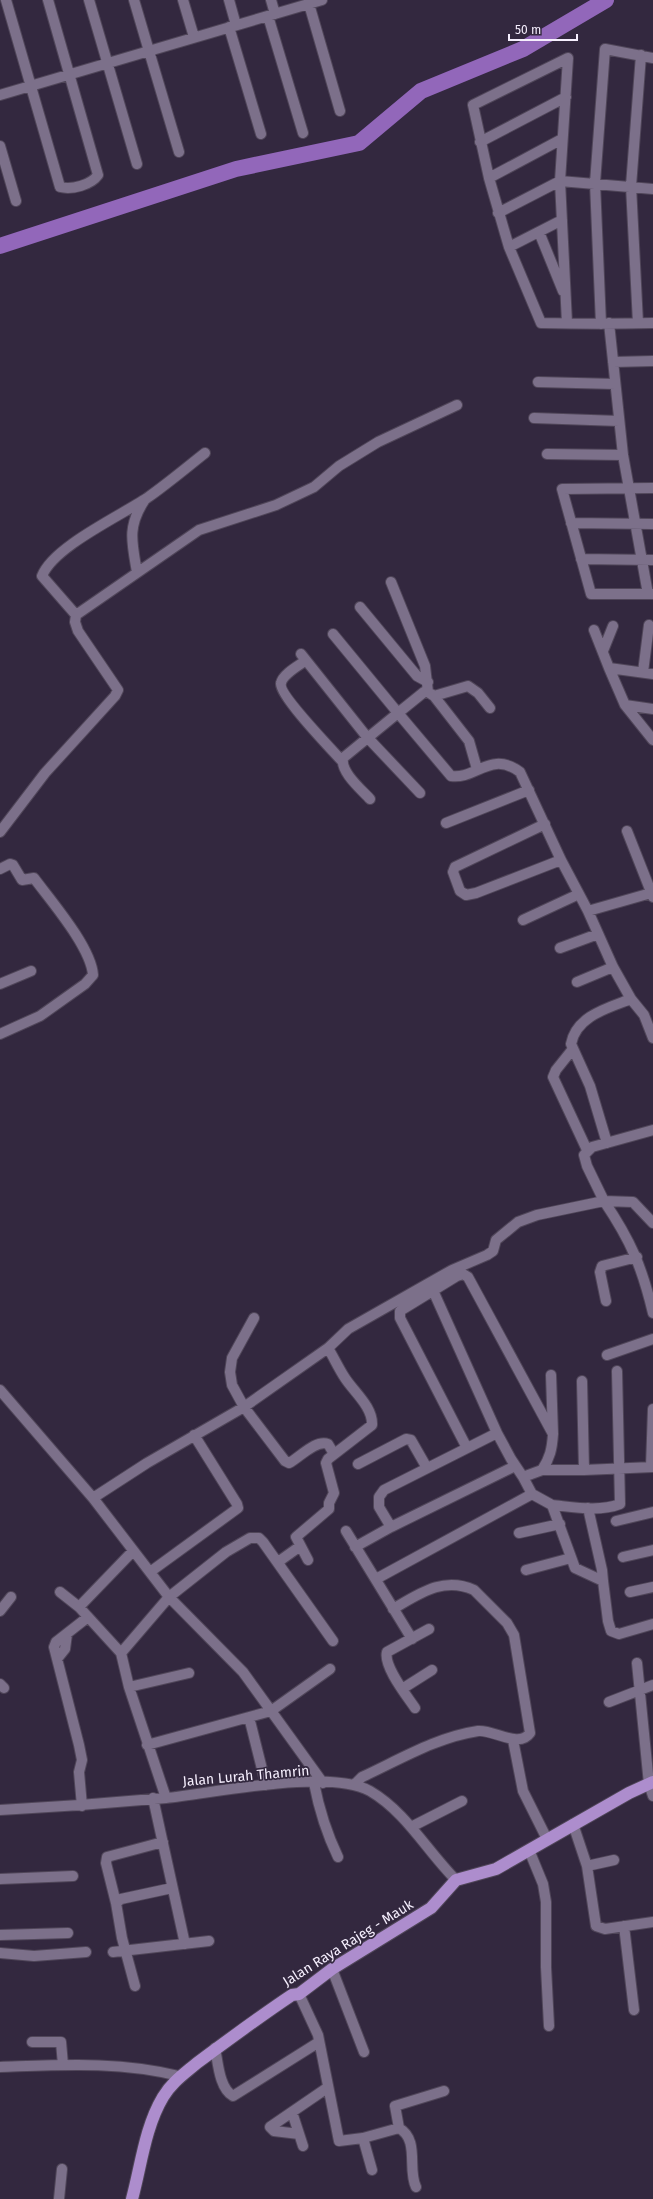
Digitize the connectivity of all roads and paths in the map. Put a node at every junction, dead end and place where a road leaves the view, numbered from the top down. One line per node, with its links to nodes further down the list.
1 (6, 0): 17 (street)
2 (48, 0): 16 (street)
3 (89, 0): 15 (street)
4 (134, 0): 12 (street)
5 (183, 0): 11 (street)
6 (229, 0): 10 (street)
7 (271, 0): 9 (street)
8 (315, 2): 9 (street); 20 (street)
9 (271, 15): 10 (street); 21 (street)
10 (233, 26): 11 (street); 22 (street)
11 (194, 38): 12 (street)
12 (149, 51): 15 (street); 26 (street)
13 (641, 55): 14 (street); 31 (street); 32 (street)
14 (653, 58)
15 (107, 63): 16 (street); 27 (street)
16 (70, 74): 17 (street); 17 (street)
17 (31, 85): 18 (street)
18 (0, 95)
19 (566, 97): 23 (street); 24 (street); 24 (street)
20 (340, 111)
21 (303, 133)
22 (261, 134)
23 (562, 140): 29 (street); 30 (street)
24 (480, 142): 29 (street)
25 (0, 146): 28 (street)
26 (179, 152)
27 (136, 164)
28 (0, 174)
29 (489, 178): 34 (street)
30 (560, 181): 31 (street); 34 (street); 35 (street)
31 (595, 183): 32 (street); 42 (street)
32 (631, 186): 33 (street); 40 (street)
33 (653, 189)
34 (498, 213): 37 (street)
35 (562, 220): 36 (street); 38 (street)
36 (539, 232): 37 (street); 38 (street)
37 (509, 247): 39 (street)
38 (566, 300): 39 (street)
39 (567, 323): 42 (street)
40 (638, 323): 41 (street); 42 (street)
41 (653, 323)
42 (605, 324): 44 (street)
43 (653, 361): 44 (street)
44 (613, 362): 46 (street)
45 (538, 382): 46 (street)
46 (615, 384): 49 (street)
47 (457, 405): 62 (street)
48 (534, 418): 49 (street)
49 (619, 421): 52 (street)
50 (205, 453): 55 (street)
51 (547, 454): 52 (street)
52 (623, 455): 53 (street)
53 (629, 488): 54 (street); 56 (street); 57 (street)
54 (653, 488)
55 (147, 498): 62 (street); 66 (street)
56 (571, 523): 57 (street); 59 (street)
57 (636, 524): 58 (street); 60 (street)
58 (653, 524)
59 (582, 559): 60 (street); 64 (street)
60 (642, 560): 61 (street); 64 (street)
61 (653, 560)
62 (137, 572): 66 (street)
63 (391, 582): 75 (street)
64 (651, 594)
65 (360, 606): 75 (street)
66 (76, 615): 90 (street)
67 (649, 625): 73 (street)
68 (613, 626): 71 (street)
69 (594, 630): 71 (street)
70 (333, 634): 79 (street)
71 (603, 651): 72 (street)
72 (610, 668): 73 (street); 76 (street)
73 (643, 672): 74 (street)
74 (653, 674)
75 (430, 690): 77 (street); 79 (street); 83 (street)
76 (625, 705): 78 (street); 81 (street)
77 (490, 708)
78 (653, 709)
79 (398, 713): 80 (street); 83 (street)
80 (367, 737): 82 (street); 82 (street); 85 (street)
81 (653, 740)
82 (343, 762): 86 (street)
83 (477, 769): 84 (street)
84 (529, 790): 87 (street); 88 (street)
85 (420, 793)
86 (370, 800)
87 (446, 823)
88 (545, 824): 91 (street); 91 (street)
89 (627, 831): 94 (street)
90 (0, 832)
91 (561, 860): 93 (street)
92 (0, 869): 105 (street)
93 (579, 894): 95 (street); 96 (street)
94 (652, 895): 95 (street)
95 (588, 911): 97 (street)
96 (523, 920)
97 (598, 934): 98 (street); 99 (street)
98 (560, 948)
99 (613, 967): 101 (street); 103 (street)
100 (31, 971): 102 (street)
101 (577, 982)
102 (0, 984)
103 (631, 999): 104 (street); 107 (street)
104 (648, 1013): 106 (street)
105 (0, 1034)
106 (653, 1038)
107 (572, 1050): 109 (street); 110 (street)
108 (653, 1130): 109 (street)
109 (607, 1143): 110 (street)
110 (588, 1150): 111 (street)
111 (604, 1201): 112 (street); 113 (street); 114 (street)
112 (653, 1222)
113 (637, 1257): 115 (street); 116 (street)
114 (431, 1287): 119 (street); 127 (street); 128 (street); 130 (street)
115 (606, 1301)
116 (653, 1313)
117 (254, 1318): 125 (street)
118 (653, 1339): 120 (street)
119 (328, 1348): 125 (street); 131 (street)
120 (607, 1355)
121 (617, 1371): 136 (street)
122 (551, 1376): 128 (street)
123 (582, 1381): 138 (street)
124 (0, 1390): 141 (street)
125 (244, 1407): 129 (street); 131 (street)
126 (653, 1409): 134 (street)
127 (498, 1433): 130 (street); 133 (street)
128 (553, 1434): 137 (street)
129 (194, 1435): 141 (street); 159 (street)
130 (467, 1448): 135 (street)
131 (334, 1454): 150 (street)
132 (358, 1464): 135 (street)
133 (515, 1466): 139 (street); 147 (street)
134 (652, 1467): 136 (street)
135 (427, 1468): 147 (street)
136 (619, 1468): 138 (street); 143 (street)
137 (542, 1470): 138 (street); 139 (street)
138 (584, 1470)
139 (523, 1477): 140 (street)
140 (532, 1494): 142 (street); 160 (street)
141 (93, 1498): 153 (street)
142 (552, 1505): 143 (street); 146 (street)
143 (588, 1508): 161 (street)
144 (653, 1512): 145 (street)
145 (616, 1521)
146 (560, 1524): 149 (street); 155 (street)
147 (391, 1527): 151 (street)
148 (346, 1531): 151 (street)
149 (519, 1533)
150 (299, 1546): 156 (street); 157 (street)
151 (355, 1547): 160 (street)
152 (653, 1550): 154 (street)
153 (133, 1551): 159 (street); 167 (street)
154 (623, 1557)
155 (571, 1558): 158 (street); 161 (street)
156 (308, 1560)
157 (278, 1562): 166 (street); 174 (street)
158 (526, 1570)
159 (150, 1572): 166 (street)
160 (376, 1579): 168 (street)
161 (603, 1581): 171 (street)
162 (653, 1587): 164 (street)
163 (60, 1592): 167 (street)
164 (630, 1592)
165 (10, 1597): 169 (street)
166 (169, 1597): 175 (street); 186 (street)
167 (79, 1607): 170 (street)
168 (393, 1609): 173 (street); 188 (street)
169 (0, 1611)
170 (88, 1617): 175 (street); 198 (street)
171 (653, 1624)
172 (429, 1629): 173 (street)
173 (412, 1639): 182 (street)
174 (333, 1642)
175 (121, 1653): 181 (street)
176 (638, 1663): 183 (street)
177 (330, 1669): 186 (street)
178 (432, 1670): 182 (street)
179 (190, 1672): 181 (street)
180 (653, 1685): 183 (street)
181 (129, 1687): 189 (street)
182 (402, 1689): 185 (street)
183 (641, 1689): 184 (street); 191 (street)
184 (609, 1702)
185 (415, 1708)
186 (271, 1710): 187 (street); 190 (street)
187 (248, 1717): 189 (street); 193 (street)
188 (513, 1740): 192 (street); 202 (street)
189 (148, 1745): 196 (street)
190 (318, 1783): 192 (street, Jalan Lurah Thamrin); 193 (street, Jalan Lurah Thamrin); 205 (street)
191 (651, 1783): 194 (street); 200 (main road)
192 (355, 1784): 201 (street, Jalan Lurah Thamrin)
193 (266, 1785): 196 (street, Jalan Lurah Thamrin)
194 (653, 1796)
195 (153, 1798): 196 (street, Jalan Lurah Thamrin); 198 (street, Jalan Lurah Thamrin); 203 (street)
196 (166, 1798)
197 (462, 1801): 201 (street)
198 (82, 1806): 199 (street, Jalan Lurah Thamrin)
199 (0, 1810)
200 (574, 1824): 202 (main road); 207 (street)
201 (411, 1827): 210 (street, Jalan Lurah Thamrin)
202 (547, 1839): 204 (main road)
203 (163, 1842): 211 (street); 212 (street)
204 (528, 1850): 210 (main road); 227 (street)
205 (338, 1857)
206 (614, 1860): 207 (street)
207 (587, 1866): 214 (street)
208 (73, 1876): 209 (street)
209 (0, 1879)
210 (456, 1880): 223 (main road, Jalan Raya Rajeg - Mauk)
211 (172, 1888): 212 (street); 218 (street)
212 (116, 1903): 219 (street)
213 (653, 1922): 214 (street)
214 (624, 1926): 226 (street)
215 (68, 1933): 216 (street)
216 (0, 1935)
217 (209, 1941): 218 (street)
218 (185, 1944): 219 (street)
219 (125, 1951): 221 (street); 224 (street)
220 (86, 1952): 222 (street)
221 (113, 1952)
222 (0, 1954)
223 (332, 1969): 225 (main road, Jalan Raya Rajeg - Mauk); 231 (street)
224 (135, 1986)
225 (299, 1994): 229 (street); 230 (main road, Jalan Raya Rajeg - Mauk)
226 (634, 2010)
227 (549, 2026)
228 (32, 2042): 232 (street)
229 (319, 2042): 230 (street); 235 (street)
230 (215, 2048): 234 (main road, Jalan Raya Rajeg - Mauk)
231 (364, 2052)
232 (63, 2065): 233 (street); 234 (street)
233 (0, 2066)
234 (179, 2076): 246 (main road, Jalan Raya Rajeg - Mauk)
235 (327, 2088): 237 (street); 240 (street)
236 (444, 2091): 238 (street)
237 (292, 2112): 239 (street); 239 (street)
238 (399, 2128): 240 (street); 244 (street)
239 (299, 2134): 241 (street)
240 (363, 2138): 243 (street)
241 (302, 2146)
242 (62, 2169): 245 (street)
243 (372, 2170)
244 (416, 2187)
245 (59, 2199)
246 (132, 2199)

